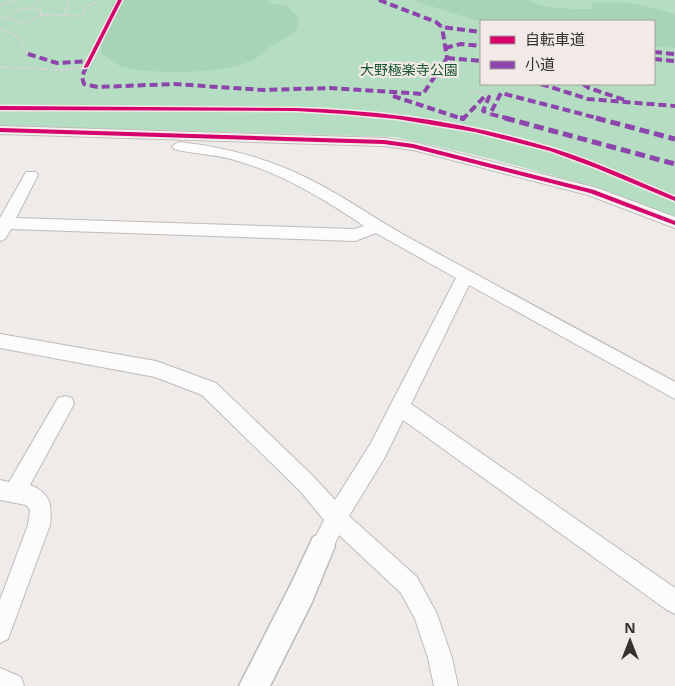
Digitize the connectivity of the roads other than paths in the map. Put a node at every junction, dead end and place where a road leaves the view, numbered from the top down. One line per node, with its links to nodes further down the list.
1 (0, 130): 2 (street)
2 (138, 134): 4 (street); 6 (street)
3 (31, 175): 5 (street)
4 (675, 223)
5 (2, 227): 6 (street)
6 (377, 227): 7 (street)
7 (466, 275): 9 (street); 11 (street)
8 (0, 341): 13 (street)
9 (675, 391)
10 (65, 404): 12 (street)
11 (400, 407): 13 (street); 15 (street)
12 (7, 491): 16 (street)
13 (336, 518): 14 (street); 20 (street)
14 (322, 546): 19 (street)
15 (675, 602)
16 (0, 631)
17 (0, 680): 18 (street)
18 (12, 686)
19 (254, 686)
20 (446, 686)

